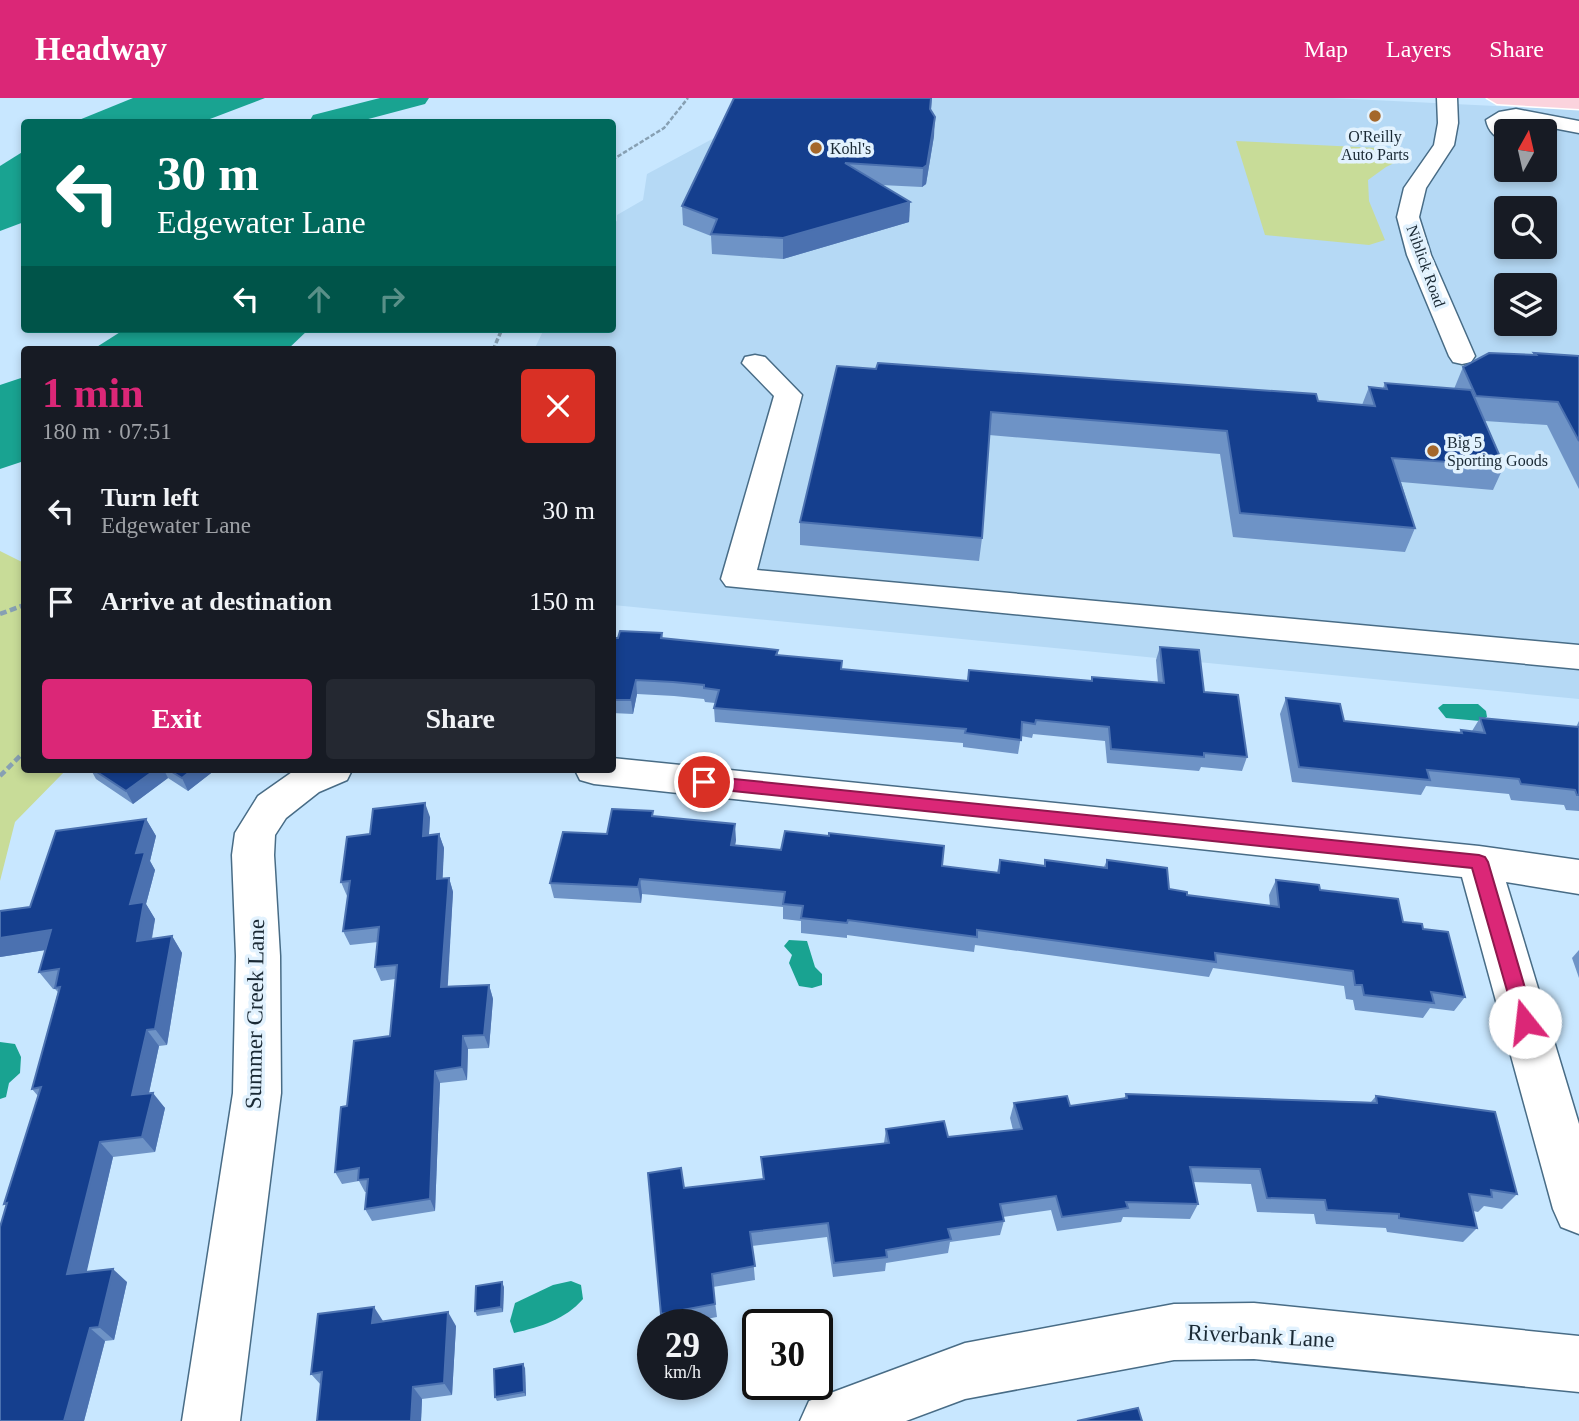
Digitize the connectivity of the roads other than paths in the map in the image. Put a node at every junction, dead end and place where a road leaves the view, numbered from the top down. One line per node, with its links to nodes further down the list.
1 (1447, 98): 10 (street, Niblick Road)
2 (1497, 98): 3 (main road)
3 (1579, 103)
4 (1498, 119): 5 (street)
5 (1554, 119)
6 (1558, 120): 7 (street)
7 (1579, 127)
8 (1558, 140): 9 (street)
9 (1579, 141)
10 (1462, 356)
11 (755, 363): 12 (street)
12 (1579, 657)
13 (616, 772): 15 (street)
14 (326, 773): 20 (street, Summer Creek Lane)
15 (1479, 862): 16 (street); 17 (street)
16 (1579, 877)
17 (1579, 1209)
18 (1579, 1364): 19 (street, Riverbank Lane)
19 (842, 1419)
20 (211, 1421)

